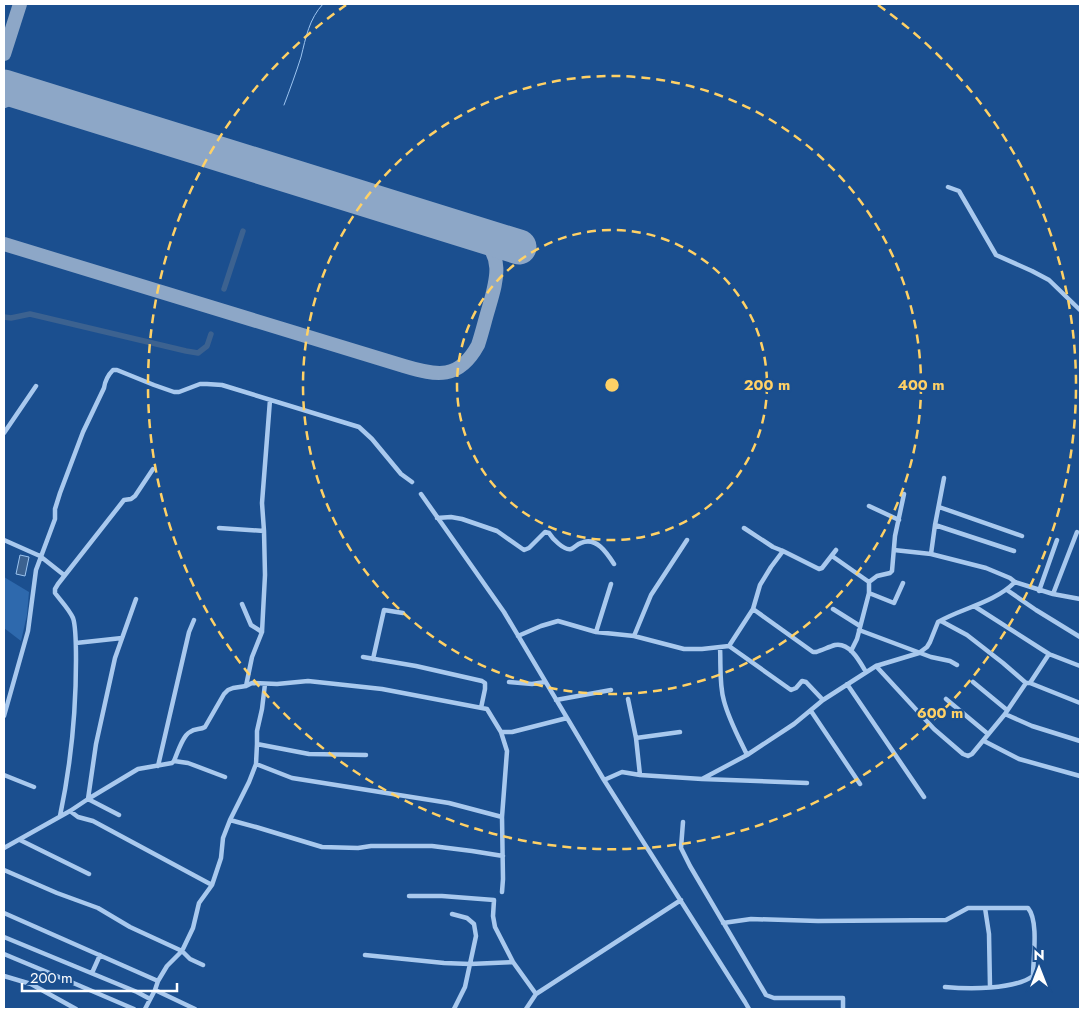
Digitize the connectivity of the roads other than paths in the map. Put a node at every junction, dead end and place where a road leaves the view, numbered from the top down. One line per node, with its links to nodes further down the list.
1 (948, 187): 2 (street)
2 (1080, 310)
3 (36, 386): 5 (street)
4 (270, 400): 8 (street); 18 (street); 29 (street)
5 (4, 433)
6 (153, 468): 32 (street)
7 (944, 478): 12 (street)
8 (412, 482)
9 (421, 494): 13 (street)
10 (904, 494): 14 (street)
11 (869, 506): 14 (street)
12 (940, 507): 15 (street); 20 (street)
13 (438, 518): 31 (street); 53 (street)
14 (899, 520): 25 (street)
15 (935, 525): 27 (street); 28 (street)
16 (219, 528): 18 (street)
17 (744, 528): 26 (street)
18 (264, 531): 51 (street)
19 (1077, 532): 40 (street)
20 (1022, 536)
21 (4, 540): 29 (street)
22 (687, 540): 54 (street)
23 (1057, 540): 38 (street)
24 (836, 550): 30 (street)
25 (894, 550): 28 (street); 33 (street)
26 (784, 551): 30 (street); 45 (street)
27 (1014, 551)
28 (932, 554): 34 (street)
29 (40, 556): 32 (street); 85 (street)
30 (832, 556): 33 (street)
31 (614, 564)
32 (64, 576): 57 (street)
33 (869, 582): 39 (street)
34 (1015, 582): 37 (street); 38 (street)
35 (903, 583): 39 (street)
36 (612, 584): 52 (street)
37 (1007, 590): 44 (street); 55 (street)
38 (1039, 590): 40 (street)
39 (869, 593): 50 (street)
40 (1053, 594): 42 (street)
41 (136, 599): 56 (street)
42 (1080, 599)
43 (242, 604): 51 (street)
44 (974, 606): 49 (street); 62 (street)
45 (753, 609): 58 (street); 60 (street)
46 (833, 609): 50 (street)
47 (403, 613): 64 (street)
48 (194, 620): 98 (street)
49 (941, 620): 61 (street); 72 (street)
50 (860, 628): 60 (street); 61 (street)
51 (262, 632): 75 (street)
52 (596, 632): 53 (street); 54 (street)
53 (518, 636): 70 (street)
54 (634, 636): 59 (street)
55 (1080, 637)
56 (122, 638): 57 (street); 109 (street)
57 (76, 643): 112 (street)
58 (729, 646): 59 (street); 80 (street)
59 (720, 647): 95 (street)
60 (851, 650): 68 (street)
61 (919, 653): 65 (street); 66 (street)
62 (1049, 654): 67 (street); 72 (street)
63 (363, 657): 64 (street)
64 (374, 659): 82 (street)
65 (876, 666): 68 (street); 91 (street)
66 (957, 666)
67 (1080, 666)
68 (866, 672): 74 (street)
69 (509, 682): 70 (street)
70 (546, 682): 79 (street)
71 (973, 682): 84 (street)
72 (1028, 683): 81 (street); 84 (street)
73 (266, 684): 75 (street); 82 (street); 93 (street)
74 (846, 684): 80 (street); 108 (street)
75 (246, 686): 96 (street)
76 (612, 690): 79 (street)
77 (628, 699): 90 (street)
78 (946, 699): 89 (street)
79 (556, 700): 86 (street)
80 (823, 700): 83 (street)
81 (1080, 702)
82 (481, 708): 87 (street)
83 (811, 711): 95 (street); 106 (street)
84 (1006, 712): 89 (street); 92 (street)
85 (4, 716)
86 (567, 718): 87 (street); 104 (street)
87 (501, 732): 113 (street)
88 (680, 732): 90 (street)
89 (988, 734): 91 (street)
90 (636, 738): 100 (street)
91 (984, 740): 101 (street)
92 (1080, 741)
93 (258, 744): 94 (street); 97 (street)
94 (366, 755)
95 (747, 755): 103 (street)
96 (174, 761): 98 (street); 102 (street)
97 (256, 764): 113 (street); 114 (street)
98 (158, 766): 109 (street)
99 (4, 775): 107 (street)
100 (640, 775): 103 (street); 104 (street)
101 (1080, 776)
102 (225, 777)
103 (702, 779): 105 (street)
104 (604, 780): 124 (street)
105 (807, 783)
106 (860, 784)
107 (34, 787)
108 (924, 797)
109 (88, 799): 110 (street); 111 (street)
110 (70, 811): 112 (street); 121 (street)
111 (119, 815)
112 (60, 816): 116 (street)
113 (502, 817): 118 (street)
114 (230, 820): 118 (street); 121 (street)
115 (683, 822): 128 (street)
116 (20, 840): 117 (street); 120 (street)
117 (4, 848)
118 (502, 856): 122 (street)
119 (4, 870): 130 (street)
120 (89, 874)
121 (212, 885): 130 (street)
122 (502, 892)
123 (409, 896): 134 (street)
124 (681, 900): 143 (street); 151 (street)
125 (985, 908): 128 (street); 141 (street); 141 (street)
126 (4, 913): 132 (street)
127 (452, 914): 135 (street)
128 (723, 922): 152 (street)
129 (4, 937): 137 (street)
130 (182, 951): 136 (street); 139 (street)
131 (4, 954): 146 (street)
132 (100, 955): 137 (street); 139 (street)
133 (365, 955): 135 (street)
134 (513, 962): 135 (street); 143 (street)
135 (470, 964): 149 (street)
136 (203, 965)
137 (92, 973): 144 (street)
138 (4, 976): 145 (street)
139 (158, 981): 142 (street)
140 (945, 987): 141 (street)
141 (990, 987)
142 (155, 990): 144 (street); 148 (street)
143 (536, 994): 150 (street)
144 (150, 999): 147 (street)
145 (76, 1009)
146 (130, 1009)
147 (145, 1009)
148 (195, 1009)
149 (454, 1009)
150 (526, 1009)
151 (748, 1009)
152 (843, 1009)

